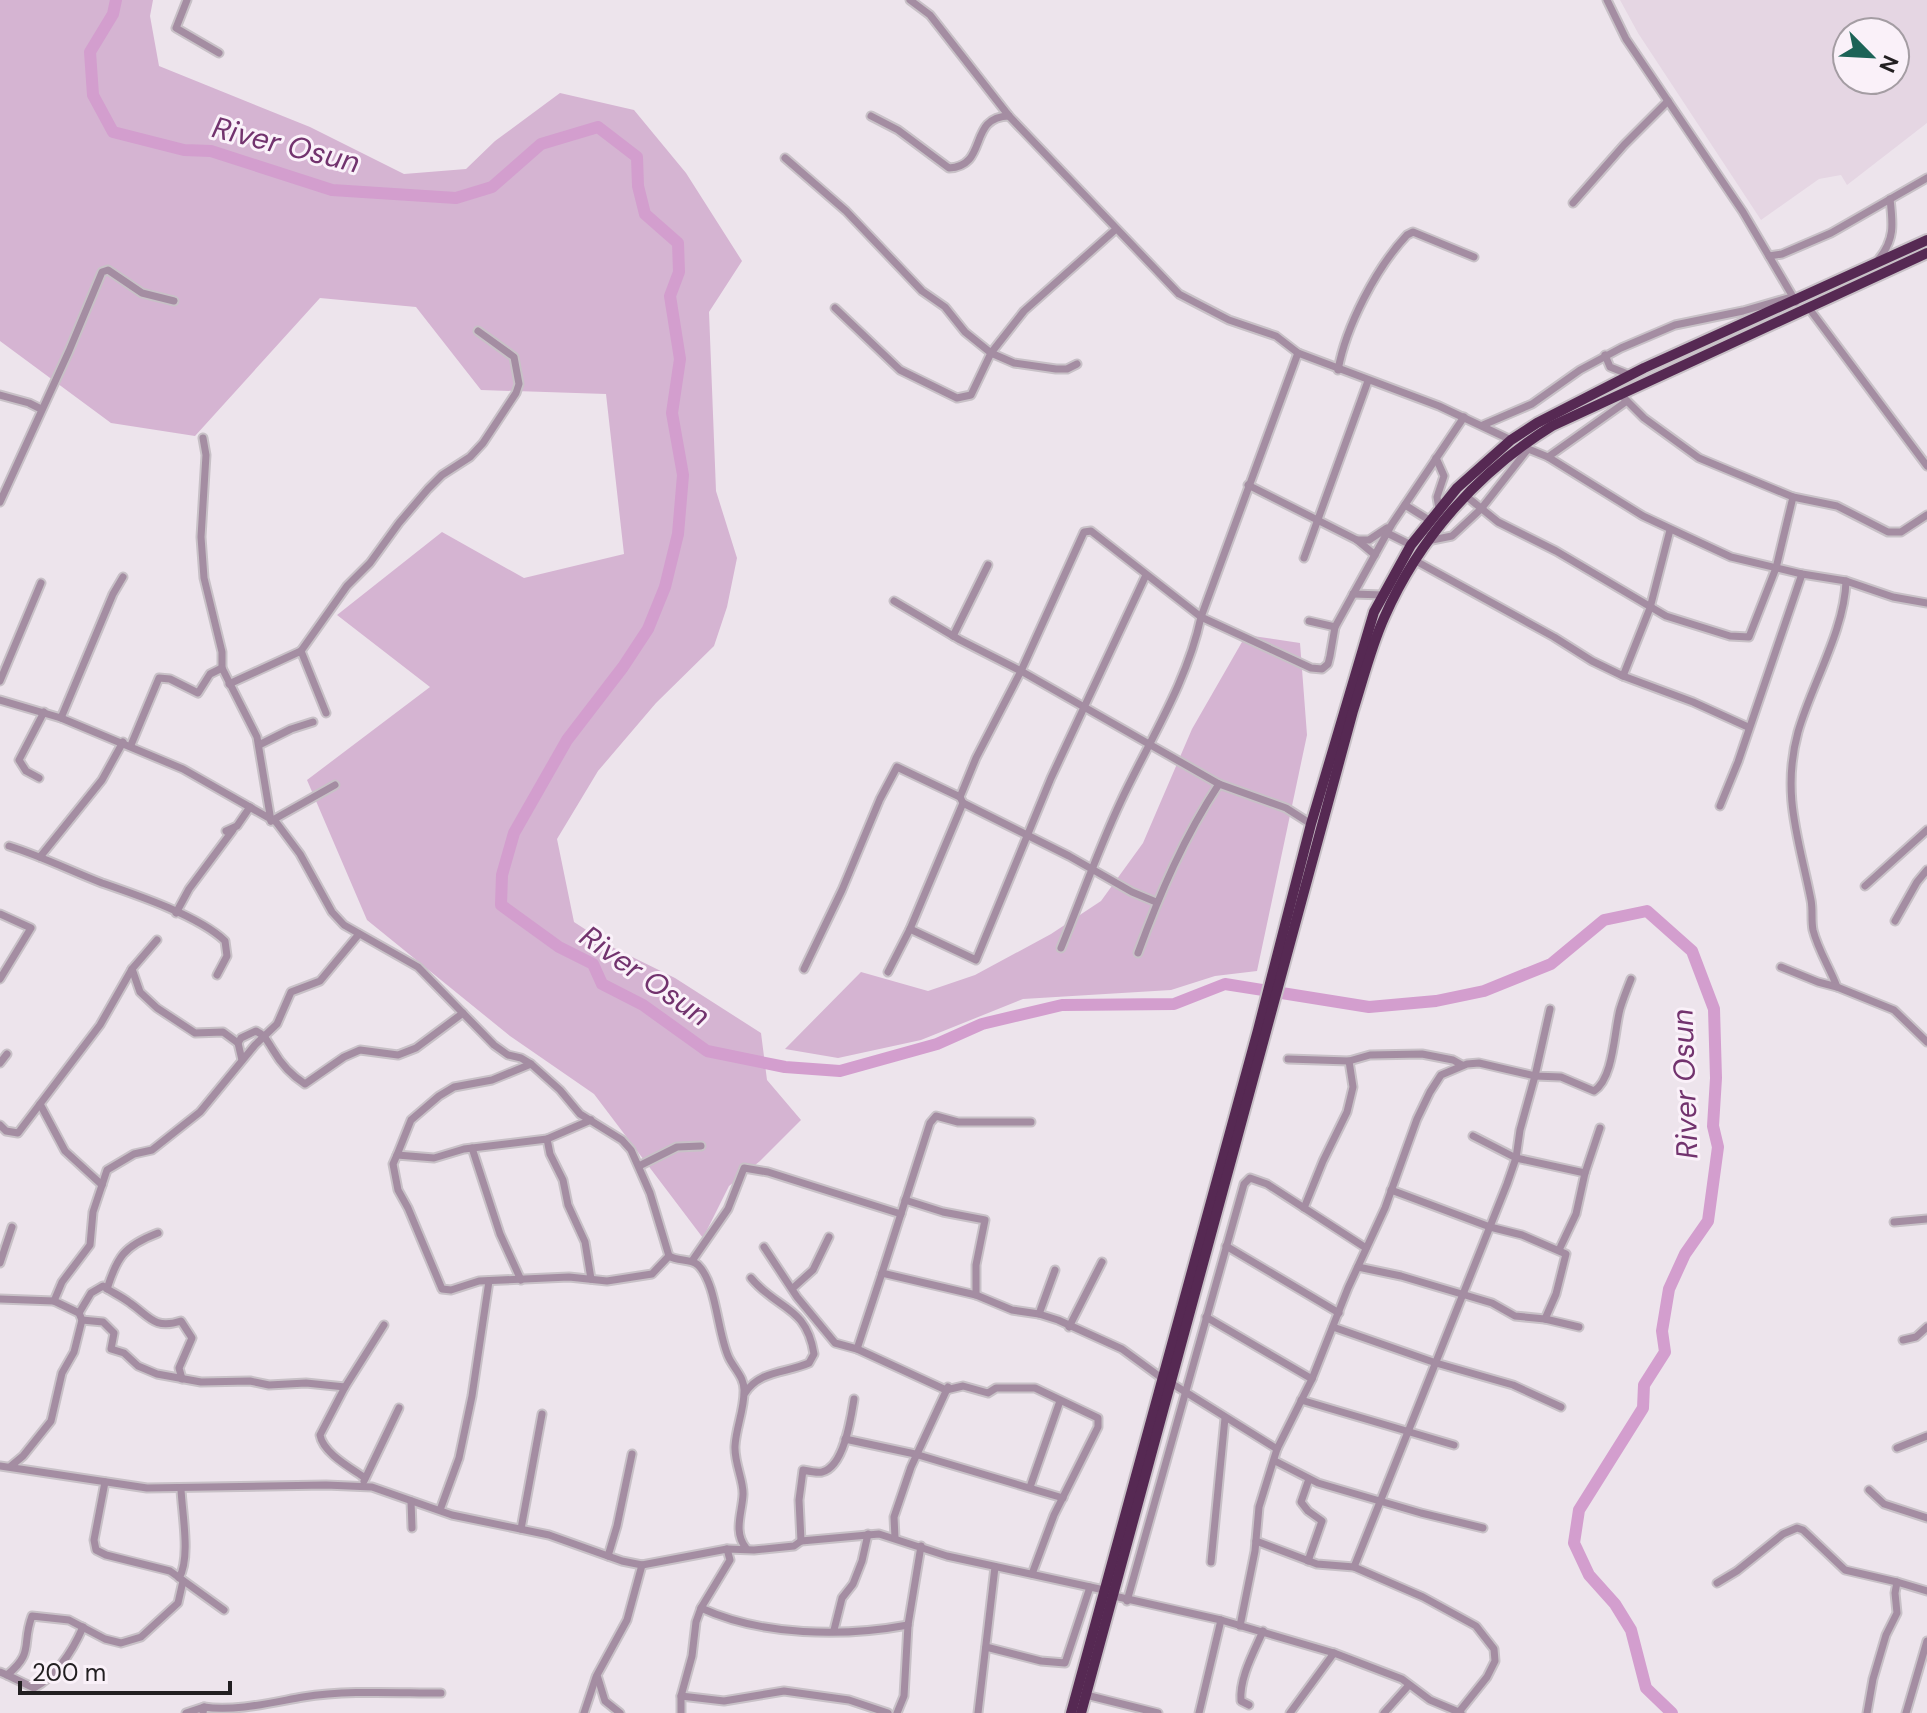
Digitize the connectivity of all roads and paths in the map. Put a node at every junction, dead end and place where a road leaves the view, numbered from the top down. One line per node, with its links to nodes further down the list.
1 (187, 0): 4 (street)
2 (910, 0): 7 (street)
3 (1607, 0): 5 (street)
4 (219, 53)
5 (1668, 101): 11 (street); 15 (street)
6 (871, 116): 7 (street)
7 (1009, 116): 12 (street)
8 (785, 158): 23 (street)
9 (1927, 178): 10 (street)
10 (1890, 199): 15 (street); 17 (street)
11 (1573, 203)
12 (1115, 230): 23 (street); 24 (street)
13 (1927, 240): 17 (highway)
14 (1927, 253): 20 (highway)
15 (1769, 256): 18 (street)
16 (1474, 257): 27 (street)
17 (1875, 264): 18 (highway)
18 (1795, 299): 25 (street); 28 (highway)
19 (174, 301): 32 (street)
20 (1808, 307): 31 (highway); 39 (street)
21 (835, 308): 23 (street)
22 (478, 331): 76 (street)
23 (991, 353): 26 (street)
24 (1298, 353): 27 (street); 41 (street)
25 (1605, 355): 28 (street); 34 (street)
26 (1077, 364)
27 (1338, 370): 29 (street)
28 (1630, 375): 36 (highway)
29 (1368, 381): 33 (street); 49 (street)
30 (0, 395): 32 (street)
31 (1624, 398): 36 (highway); 37 (street); 43 (street)
32 (41, 409): 44 (street)
33 (1464, 417): 34 (street); 38 (street)
34 (1483, 425): 36 (street)
35 (203, 438): 77 (street)
36 (1520, 445): 37 (street); 42 (highway); 47 (street)
37 (1548, 457): 52 (street)
38 (1436, 458): 40 (street); 45 (street)
39 (1927, 466)
40 (1444, 476): 42 (street); 46 (street)
41 (1248, 485): 49 (street); 72 (street)
42 (1461, 492): 46 (highway); 47 (street); 55 (highway)
43 (1793, 497): 48 (street); 61 (street)
44 (0, 502)
45 (1405, 505): 50 (street); 51 (street)
46 (1439, 509): 50 (highway)
47 (1481, 509): 55 (street); 71 (street)
48 (1927, 515)
49 (1317, 520): 54 (street); 58 (street)
50 (1429, 520): 56 (highway)
51 (1392, 524): 53 (street); 54 (street)
52 (1670, 530): 61 (street); 71 (street)
53 (1387, 533): 56 (street); 57 (street)
54 (1357, 540): 57 (street)
55 (1426, 541): 59 (highway)
56 (1411, 545): 68 (highway)
57 (1375, 555): 67 (street)
58 (1304, 558)
59 (1414, 560): 79 (street); 112 (highway)
60 (988, 565): 75 (street)
61 (1776, 568): 62 (street); 71 (street)
62 (1802, 574): 65 (street); 88 (street)
63 (1146, 575): 72 (street); 78 (street); 83 (street)
64 (123, 577): 86 (street)
65 (1846, 581): 70 (street); 124 (street)
66 (41, 583): 80 (street)
67 (1353, 594): 68 (street); 74 (street)
68 (1383, 595): 99 (highway)
69 (894, 601): 75 (street)
70 (1927, 604)
71 (1650, 608): 79 (street)
72 (1201, 617): 74 (street); 91 (street)
73 (1309, 621): 74 (street)
74 (1335, 627)
75 (953, 636): 78 (street)
76 (301, 651): 81 (street); 85 (street)
77 (222, 668): 81 (street); 89 (street)
78 (1021, 671): 83 (street); 95 (street)
79 (1623, 676): 88 (street)
80 (0, 681)
81 (229, 684): 90 (street)
82 (0, 700): 84 (street)
83 (1085, 706): 91 (street); 101 (street)
84 (44, 712): 86 (street); 92 (street)
85 (326, 713)
86 (61, 718): 89 (street)
87 (313, 722): 90 (street)
88 (1748, 727): 96 (street)
89 (127, 744): 97 (street); 103 (street)
90 (259, 745): 98 (street)
91 (1150, 745): 93 (street); 104 (street)
92 (39, 778)
93 (1219, 784): 99 (street); 107 (street)
94 (335, 785): 98 (street)
95 (962, 800): 101 (street); 111 (street); 119 (street)
96 (1720, 806)
97 (250, 807): 98 (street); 108 (street)
98 (271, 821): 113 (street)
99 (1311, 824): 112 (highway)
100 (1927, 830): 106 (street)
101 (1027, 835): 104 (street); 111 (street)
102 (9, 846): 103 (street)
103 (40, 857): 108 (street)
104 (1091, 869): 107 (street); 115 (street)
105 (1926, 873): 110 (street)
106 (1865, 886)
107 (1156, 902): 116 (street)
108 (176, 913): 121 (street)
109 (0, 914): 122 (street)
110 (1895, 921)
111 (910, 929): 120 (street)
112 (1288, 931): 198 (highway)
113 (359, 934): 126 (street); 127 (street)
114 (157, 940): 118 (street)
115 (1061, 948)
116 (1138, 953)
117 (1781, 967): 124 (street)
118 (132, 969): 129 (street); 138 (street)
119 (804, 969)
120 (888, 972)
121 (217, 975)
122 (0, 979)
123 (1631, 979): 137 (street)
124 (1837, 987): 128 (street)
125 (1550, 1009): 137 (street)
126 (463, 1013): 127 (street); 135 (street)
127 (265, 1035): 129 (street); 132 (street)
128 (1927, 1042)
129 (238, 1043): 132 (street)
130 (7, 1054): 134 (street)
131 (1288, 1059): 133 (street)
132 (242, 1060): 151 (street)
133 (1349, 1061): 136 (street); 154 (street)
134 (0, 1063)
135 (531, 1064): 139 (street); 147 (street)
136 (1462, 1065): 137 (street); 152 (street)
137 (1535, 1076): 148 (street)
138 (40, 1104): 141 (street); 151 (street)
139 (591, 1120): 144 (street); 149 (street)
140 (1031, 1122): 153 (street)
141 (0, 1125)
142 (1600, 1128): 150 (street)
143 (1473, 1136): 148 (street)
144 (547, 1139): 146 (street); 174 (street)
145 (701, 1146): 149 (street)
146 (472, 1148): 147 (street); 175 (street)
147 (397, 1155): 176 (street)
148 (1516, 1158): 150 (street); 159 (street)
149 (639, 1166): 166 (street)
150 (1585, 1173): 165 (street)
151 (102, 1185): 182 (street)
152 (1391, 1190): 159 (street); 164 (street)
153 (905, 1200): 155 (street); 179 (street)
154 (1304, 1208): 162 (street); 164 (street)
155 (901, 1214): 167 (street); 172 (street)
156 (1927, 1219): 157 (street)
157 (1894, 1222)
158 (12, 1227): 169 (street)
159 (1490, 1227): 165 (street); 180 (street)
160 (158, 1233): 178 (street)
161 (829, 1237): 177 (street)
162 (1226, 1246): 183 (street); 186 (street)
163 (764, 1247): 177 (street)
164 (1366, 1248): 170 (street)
165 (1559, 1250): 187 (street)
166 (669, 1256): 167 (street); 174 (street)
167 (692, 1261): 202 (street)
168 (1102, 1262): 189 (street)
169 (0, 1263)
170 (1358, 1267): 180 (street); 183 (street)
171 (1055, 1270): 184 (street)
172 (882, 1273): 179 (street); 194 (street)
173 (751, 1278): 202 (street)
174 (591, 1279): 175 (street)
175 (521, 1280): 176 (street)
176 (489, 1281): 230 (street)
177 (793, 1288): 194 (street)
178 (107, 1289): 185 (street); 196 (street)
179 (976, 1295): 184 (street)
180 (1464, 1296): 187 (street); 195 (street)
181 (0, 1299): 182 (street)
182 (54, 1301): 185 (street)
183 (1339, 1313): 190 (street)
184 (1039, 1314): 189 (street)
185 (80, 1316): 196 (street); 220 (street)
186 (1206, 1317): 197 (street); 201 (street)
187 (1545, 1319): 191 (street)
188 (384, 1325): 199 (street)
189 (1069, 1327): 198 (street)
190 (1333, 1327): 195 (street); 197 (street)
191 (1579, 1327)
192 (1927, 1327): 193 (street)
193 (1903, 1340)
194 (857, 1349): 200 (street)
195 (1436, 1363): 206 (street); 210 (street)
196 (182, 1379): 199 (street)
197 (1312, 1379): 204 (street)
198 (1167, 1381): 201 (street); 255 (highway)
199 (345, 1387): 223 (street)
200 (948, 1387): 205 (street); 217 (street)
201 (1185, 1390): 209 (street); 256 (street)
202 (745, 1393): 240 (street)
203 (854, 1399): 212 (street)
204 (1301, 1400): 210 (street); 215 (street)
205 (1060, 1401): 224 (street); 227 (street)
206 (1561, 1407)
207 (399, 1408): 223 (street)
208 (542, 1414): 234 (street)
209 (1225, 1418): 215 (street); 244 (street)
210 (1409, 1431): 213 (street); 229 (street)
211 (1927, 1436): 214 (street)
212 (845, 1439): 217 (street); 237 (street)
213 (1454, 1445)
214 (1897, 1448)
215 (1277, 1449): 218 (street)
216 (632, 1454): 242 (street)
217 (915, 1454): 224 (street); 236 (street)
218 (1275, 1461): 221 (street); 238 (street)
219 (0, 1466): 220 (street)
220 (11, 1466): 222 (street)
221 (1309, 1479): 229 (street); 243 (street)
222 (105, 1482): 225 (street); 250 (street)
223 (364, 1482): 225 (street); 228 (street)
224 (1030, 1487): 227 (street)
225 (181, 1489): 250 (street)
226 (1869, 1490): 231 (street)
227 (1063, 1498): 249 (street)
228 (411, 1501): 230 (street); 232 (street)
229 (1380, 1501): 233 (street); 241 (street)
230 (440, 1510): 234 (street)
231 (1927, 1518)
232 (412, 1528)
233 (1483, 1528)
234 (521, 1529): 242 (street)
235 (868, 1534): 236 (street); 237 (street); 263 (street)
236 (895, 1538): 239 (street)
237 (801, 1541): 240 (street)
238 (1256, 1541): 243 (street); 261 (street)
239 (921, 1546): 246 (street); 260 (street)
240 (736, 1548): 245 (street); 257 (street)
241 (1363, 1550): 247 (street); 248 (street)
242 (608, 1556): 245 (street)
243 (1308, 1561): 247 (street)
244 (1211, 1562)
245 (642, 1565): 269 (street)
246 (995, 1567): 249 (street); 266 (street)
247 (1354, 1567): 248 (street)
248 (1365, 1572): 276 (street)
249 (1032, 1574): 253 (street)
250 (181, 1580): 258 (street); 262 (street)
251 (1897, 1582): 252 (street); 254 (street); 290 (street)
252 (1717, 1583)
253 (1090, 1587): 255 (street); 266 (street)
254 (1927, 1591)
255 (1109, 1593): 256 (street); 272 (highway); 284 (highway)
256 (1127, 1601): 259 (street)
257 (701, 1608): 263 (street); 273 (street)
258 (224, 1610)
259 (1221, 1620): 261 (street); 287 (street)
260 (908, 1625): 263 (street); 282 (street)
261 (1240, 1626): 264 (street)
262 (83, 1627): 268 (street); 268 (street)
263 (834, 1630)
264 (1263, 1631): 267 (street); 274 (street)
265 (1927, 1641): 291 (street)
266 (986, 1647): 283 (street)
267 (1334, 1653): 270 (street); 288 (street)
268 (4, 1673)
269 (597, 1675): 278 (street); 279 (street)
270 (1409, 1685): 276 (street); 289 (street)
271 (441, 1693): 275 (street)
272 (1086, 1695): 285 (highway); 286 (street)
273 (681, 1696): 280 (street); 281 (street)
274 (1249, 1705)
275 (204, 1710): 277 (street)
276 (1460, 1712)
277 (186, 1713)
278 (584, 1713)
279 (620, 1713)
280 (681, 1713)
281 (888, 1713)
282 (897, 1713)
283 (978, 1713)
284 (1071, 1713)
285 (1081, 1713)
286 (1158, 1713)
287 (1199, 1713)
288 (1290, 1713)
289 (1384, 1713)
290 (1867, 1713)
291 (1906, 1713)

